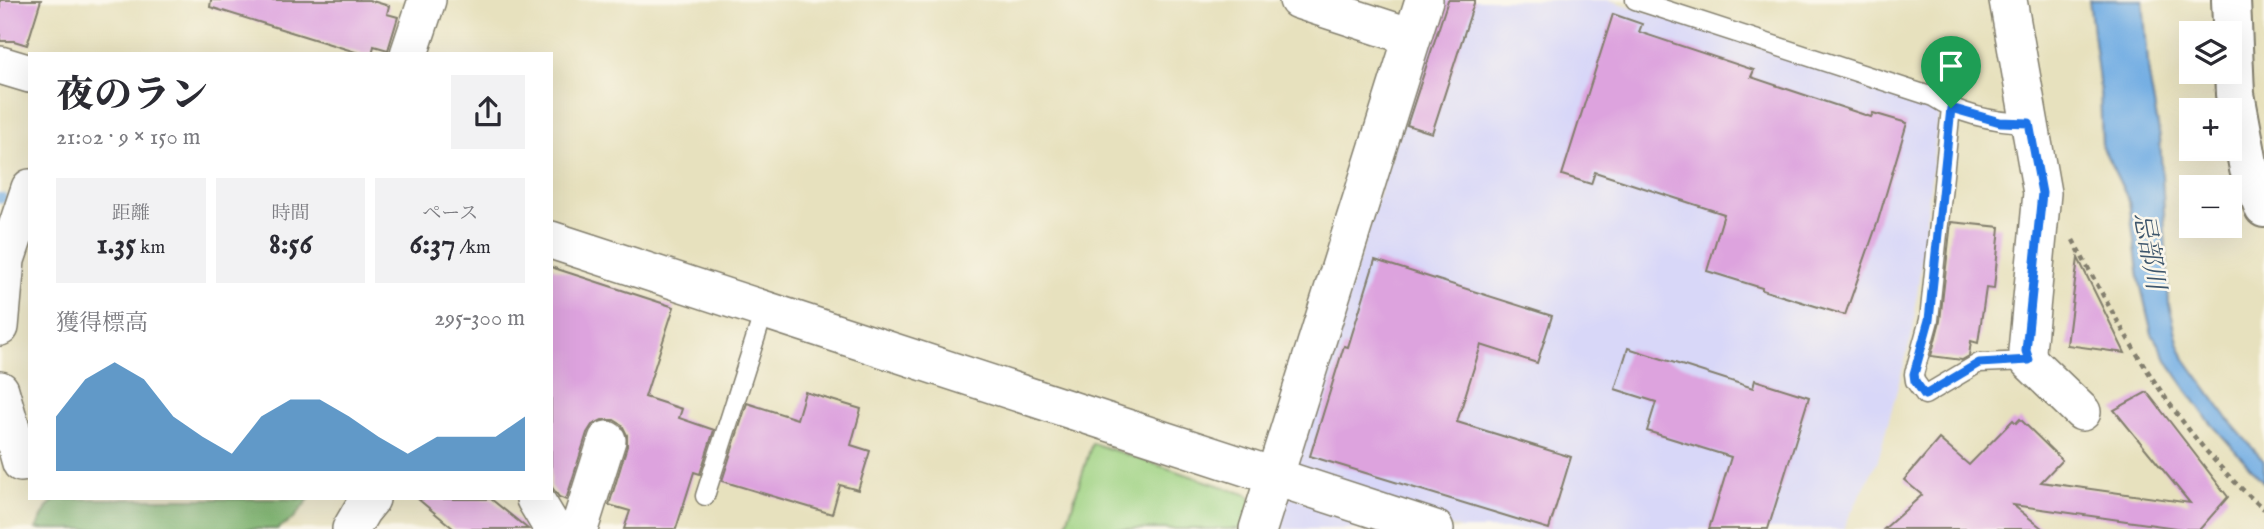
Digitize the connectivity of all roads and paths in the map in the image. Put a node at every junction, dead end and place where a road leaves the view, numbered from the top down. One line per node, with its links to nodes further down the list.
1 (426, 0): 8 (street)
2 (1298, 0): 7 (street)
3 (1424, 0): 7 (street)
4 (1634, 0): 11 (lane)
5 (2008, 0): 12 (street)
6 (2231, 0): 15 (street)
7 (1412, 37): 24 (street)
8 (410, 52)
9 (0, 65): 10 (street)
10 (28, 73)
11 (1951, 108): 12 (lane); 19 (lane)
12 (2029, 123): 13 (street)
13 (2042, 193): 19 (street); 28 (path)
14 (28, 194): 18 (street)
15 (2264, 208)
16 (553, 241): 17 (street)
17 (764, 311): 24 (street); 25 (lane)
18 (0, 327)
19 (2029, 360): 21 (street)
20 (0, 390): 23 (street)
21 (2082, 412)
22 (607, 440): 31 (street)
23 (21, 463)
24 (1274, 476): 32 (street); 33 (street)
25 (705, 496)
26 (370, 500): 29 (street)
27 (536, 500): 30 (street)
28 (2264, 509)
29 (351, 529)
30 (553, 529)
31 (579, 529)
32 (1258, 529)
33 (1435, 529)

